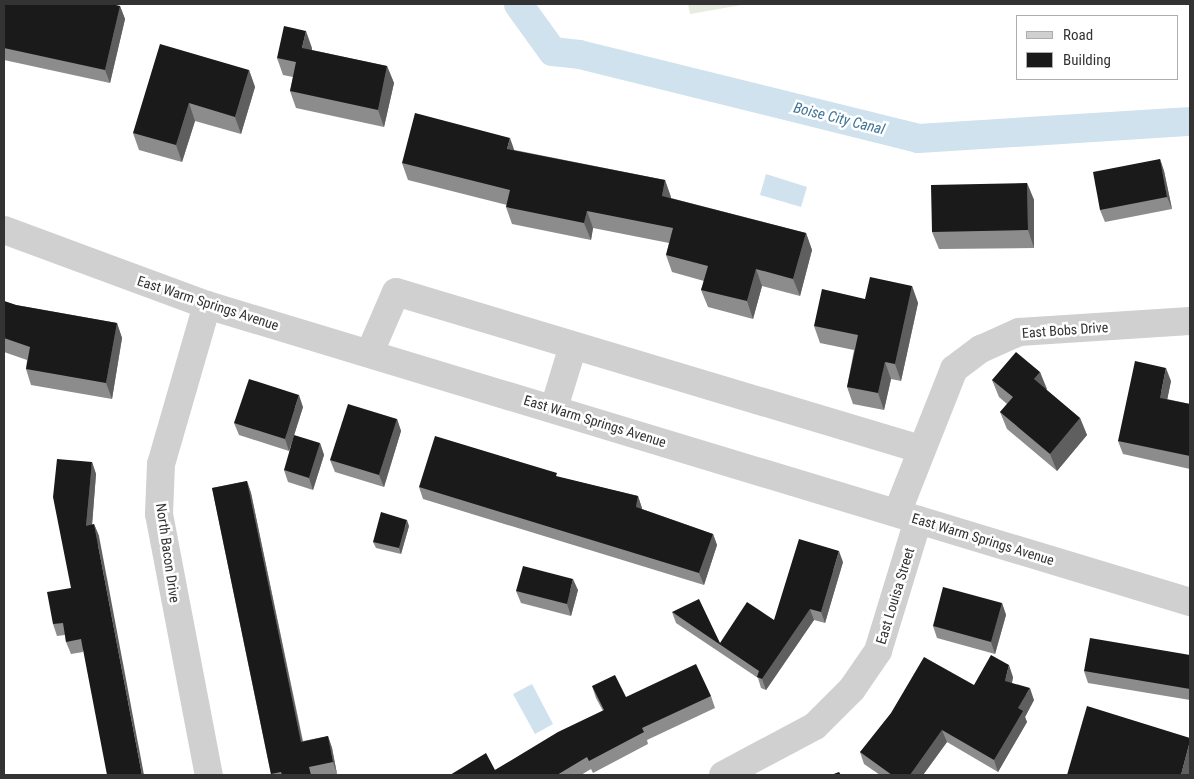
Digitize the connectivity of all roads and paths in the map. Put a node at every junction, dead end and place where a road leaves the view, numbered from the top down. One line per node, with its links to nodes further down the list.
1 (4, 230): 2 (street, East Warm Springs Avenue)
2 (207, 305): 5 (street, East Warm Springs Avenue); 10 (street, North Bacon Drive)
3 (1190, 321): 7 (street, East Bobs Drive)
4 (573, 346): 5 (street); 6 (street); 7 (street)
5 (370, 352): 6 (street, East Warm Springs Avenue)
6 (554, 408): 8 (street, East Warm Springs Avenue)
7 (920, 449): 8 (street, East Bobs Drive)
8 (908, 516): 9 (street, East Warm Springs Avenue); 11 (street, East Louisa Street)
9 (1190, 602)
10 (209, 775)
11 (723, 775)

